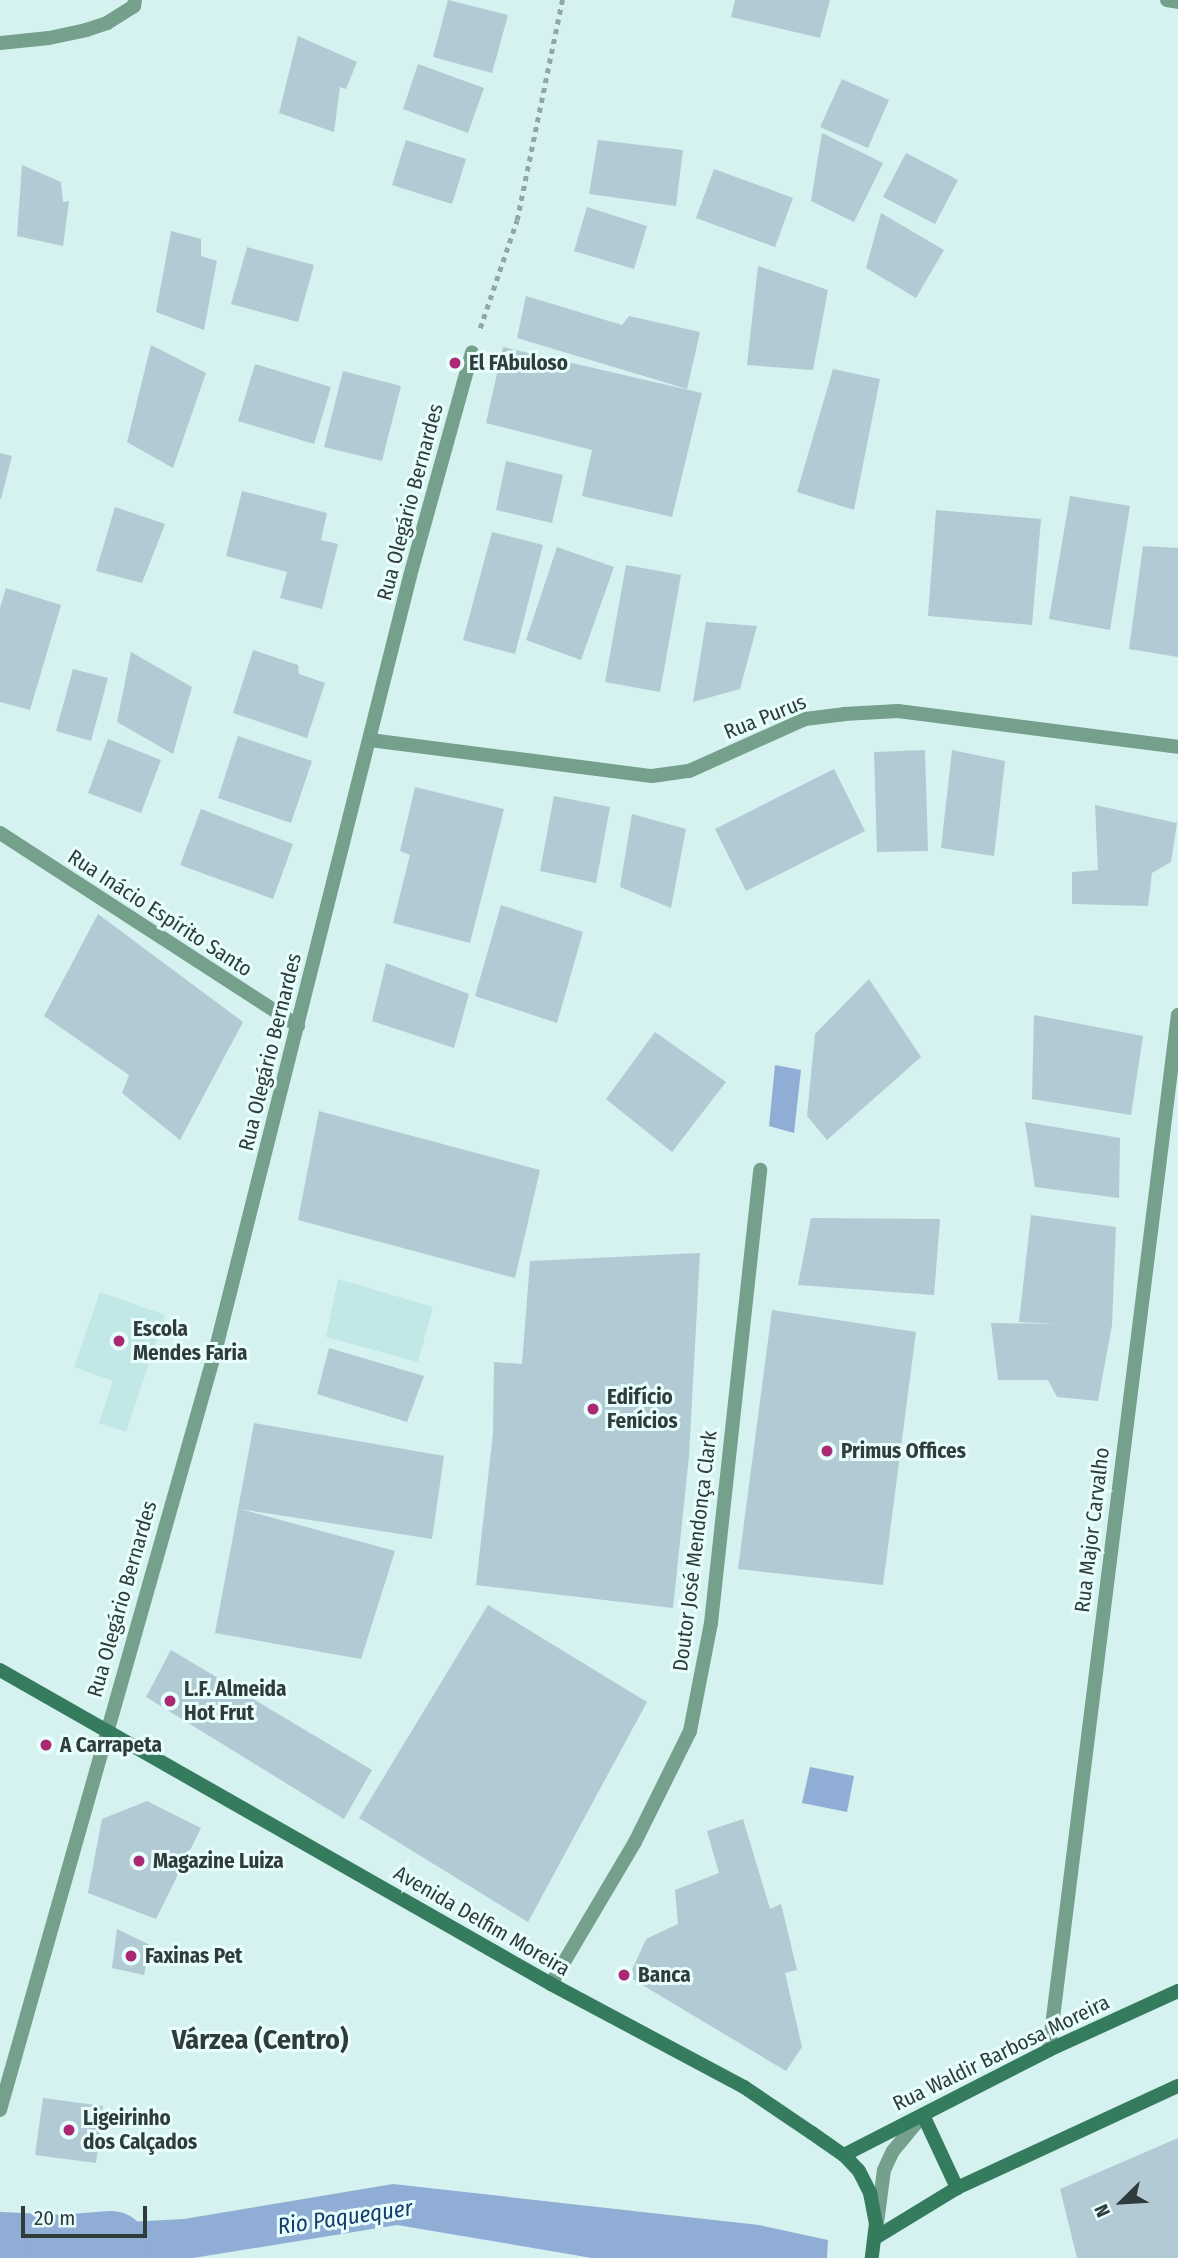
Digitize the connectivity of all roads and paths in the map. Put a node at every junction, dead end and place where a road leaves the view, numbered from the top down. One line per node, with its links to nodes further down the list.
1 (135, 0): 5 (street)
2 (562, 0): 6 (path)
3 (1167, 0): 4 (street)
4 (1178, 2)
5 (0, 43)
6 (472, 352): 7 (street, Rua Olegário Bernardes)
7 (370, 740): 8 (street, Rua Purus); 11 (street, Rua Olegário Bernardes)
8 (1178, 747)
9 (0, 833): 11 (street, Rua Inácio Espírito Santo)
10 (1178, 1015): 17 (street, Rua Major Carvalho)
11 (299, 1026): 14 (street, Rua Olegário Bernardes)
12 (760, 1170): 15 (street, Doutor José Mendonça Clark)
13 (0, 1670): 14 (main road, Avenida Delfim Moreira)
14 (106, 1730): 15 (main road, Avenida Delfim Moreira); 19 (street, Rua Olegário Bernardes)
15 (551, 1984): 21 (main road, Avenida Delfim Moreira)
16 (1178, 1991): 17 (main road, Rua Waldir Barbosa Moreira)
17 (1049, 2050): 20 (main road, Rua Waldir Barbosa Moreira)
18 (1178, 2086): 22 (main road)
19 (0, 2110)
20 (923, 2115): 21 (main road, Rua Waldir Barbosa Moreira); 22 (main road); 23 (street)
21 (844, 2155): 23 (main road, Avenida Delfim Moreira)
22 (957, 2188): 23 (main road)
23 (875, 2238): 24 (main road, Avenida Delfim Moreira)
24 (872, 2258)

